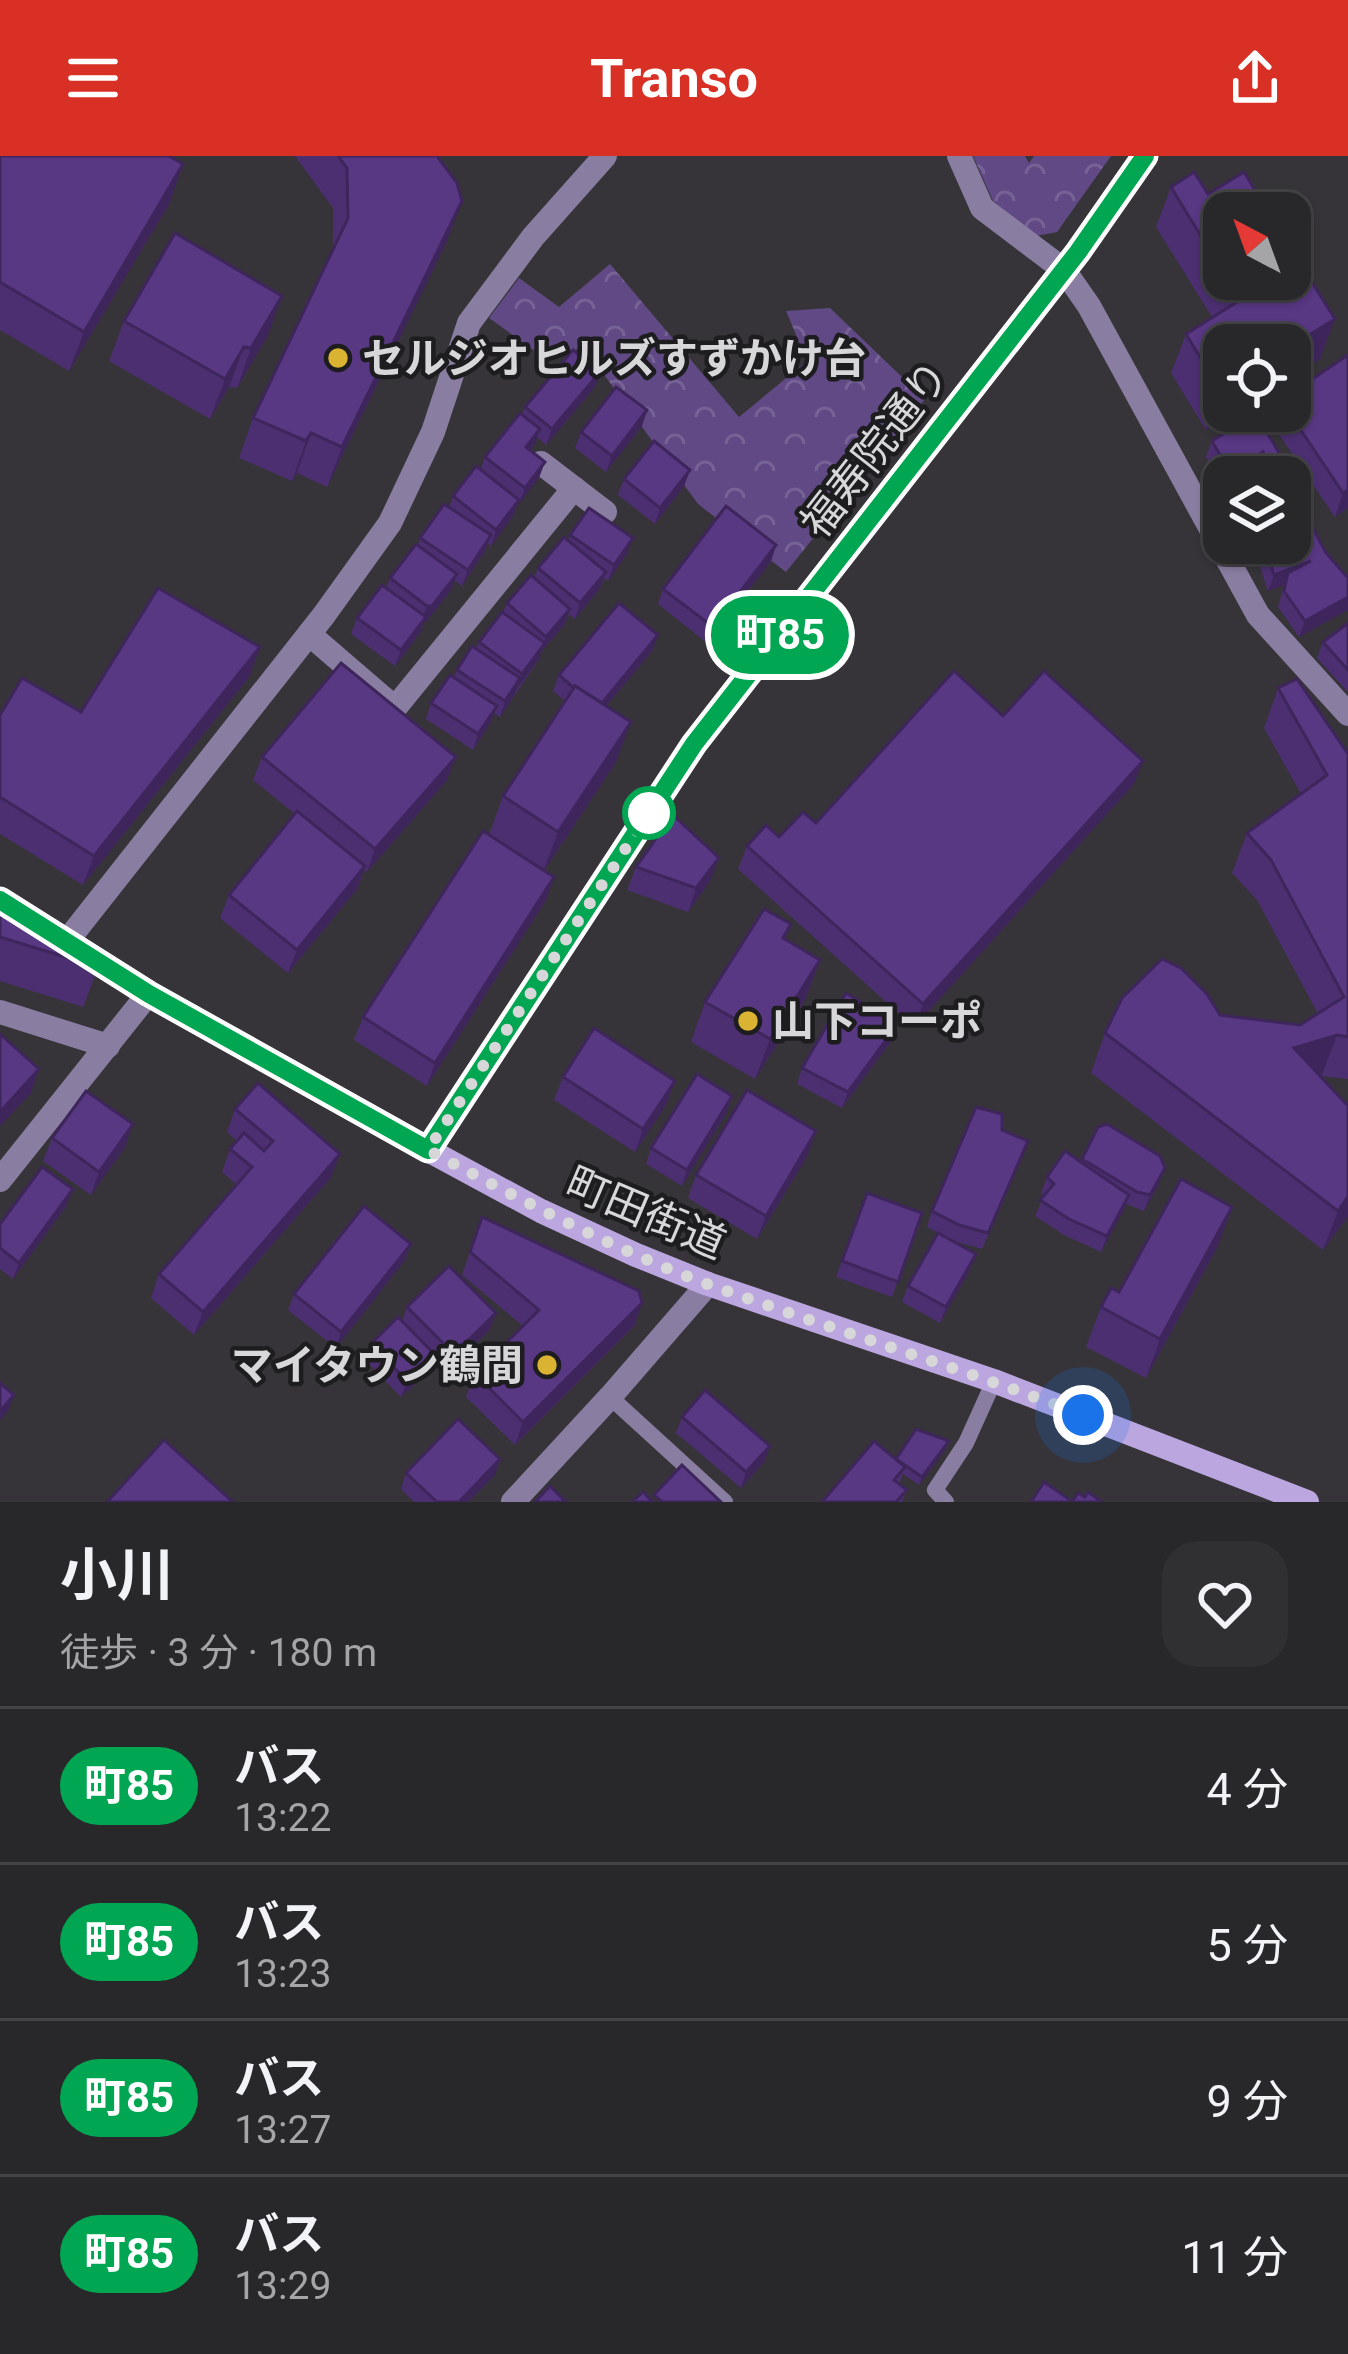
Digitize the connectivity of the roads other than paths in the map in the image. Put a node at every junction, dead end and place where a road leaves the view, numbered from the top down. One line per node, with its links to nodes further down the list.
1 (605, 156): 8 (street)
2 (959, 156): 4 (street)
3 (1145, 156): 4 (main road, 福寿院通り)
4 (1064, 271): 9 (street); 14 (main road, 福寿院通り)
5 (542, 463): 6 (street)
6 (574, 488): 7 (street); 8 (street)
7 (605, 512)
8 (309, 634): 10 (street)
9 (1348, 714)
10 (58, 936): 11 (main road, 町田街道)
11 (149, 994): 13 (street); 14 (main road, 町田街道)
12 (0, 1012): 13 (street)
13 (108, 1046): 15 (street)
14 (428, 1150): 16 (main road, 町田街道)
15 (0, 1180)
16 (708, 1284): 17 (main road, 町田街道); 18 (street)
17 (994, 1381): 21 (lane); 22 (main road, 町田街道)
18 (610, 1397): 19 (street); 20 (lane)
19 (513, 1502)
20 (725, 1502)
21 (946, 1502)
22 (1307, 1502)

